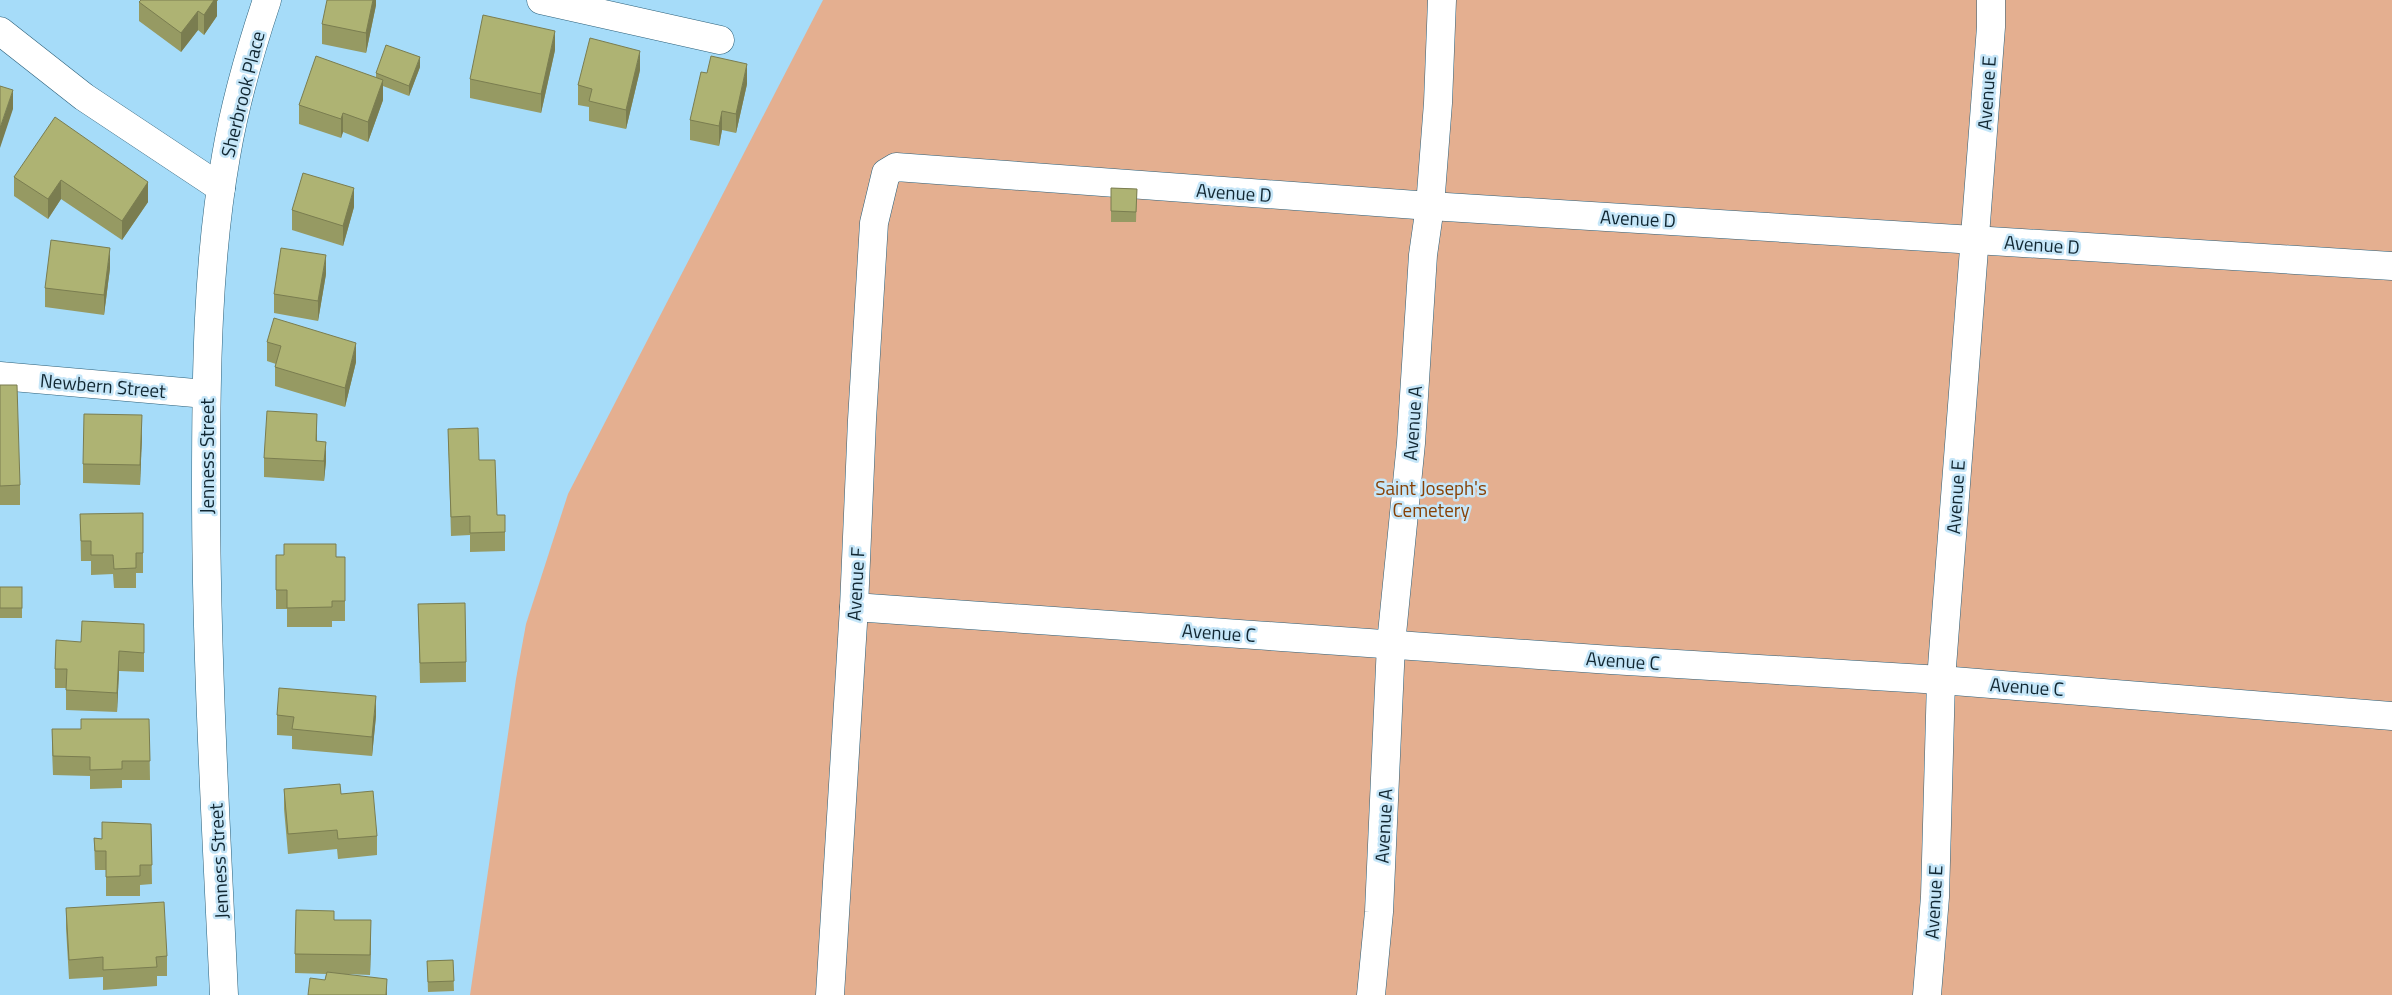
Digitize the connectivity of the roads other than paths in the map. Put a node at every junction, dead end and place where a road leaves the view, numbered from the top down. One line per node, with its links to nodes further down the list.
1 (267, 0): 8 (street, Sherbrook Place)
2 (541, 0): 6 (street)
3 (1442, 0): 9 (street, Avenue A)
4 (1992, 0): 10 (street, Avenue E)
5 (0, 31): 8 (street)
6 (720, 40)
7 (886, 173): 9 (street, Avenue D); 14 (street, Avenue F)
8 (221, 188): 13 (street, Jenness Street)
9 (1430, 206): 10 (street, Avenue D); 15 (street, Avenue A)
10 (1975, 240): 11 (street, Avenue D); 16 (street, Avenue E)
11 (2392, 266)
12 (0, 376): 13 (street, Newbern Street)
13 (206, 394): 18 (street, Jenness Street)
14 (854, 607): 15 (street, Avenue C); 19 (street, Avenue F)
15 (1391, 644): 16 (street, Avenue C); 20 (street, Avenue A)
16 (1941, 680): 17 (street, Avenue C); 21 (street, Avenue E)
17 (2392, 716)
18 (224, 995)
19 (830, 995)
20 (1371, 995)
21 (1927, 995)

